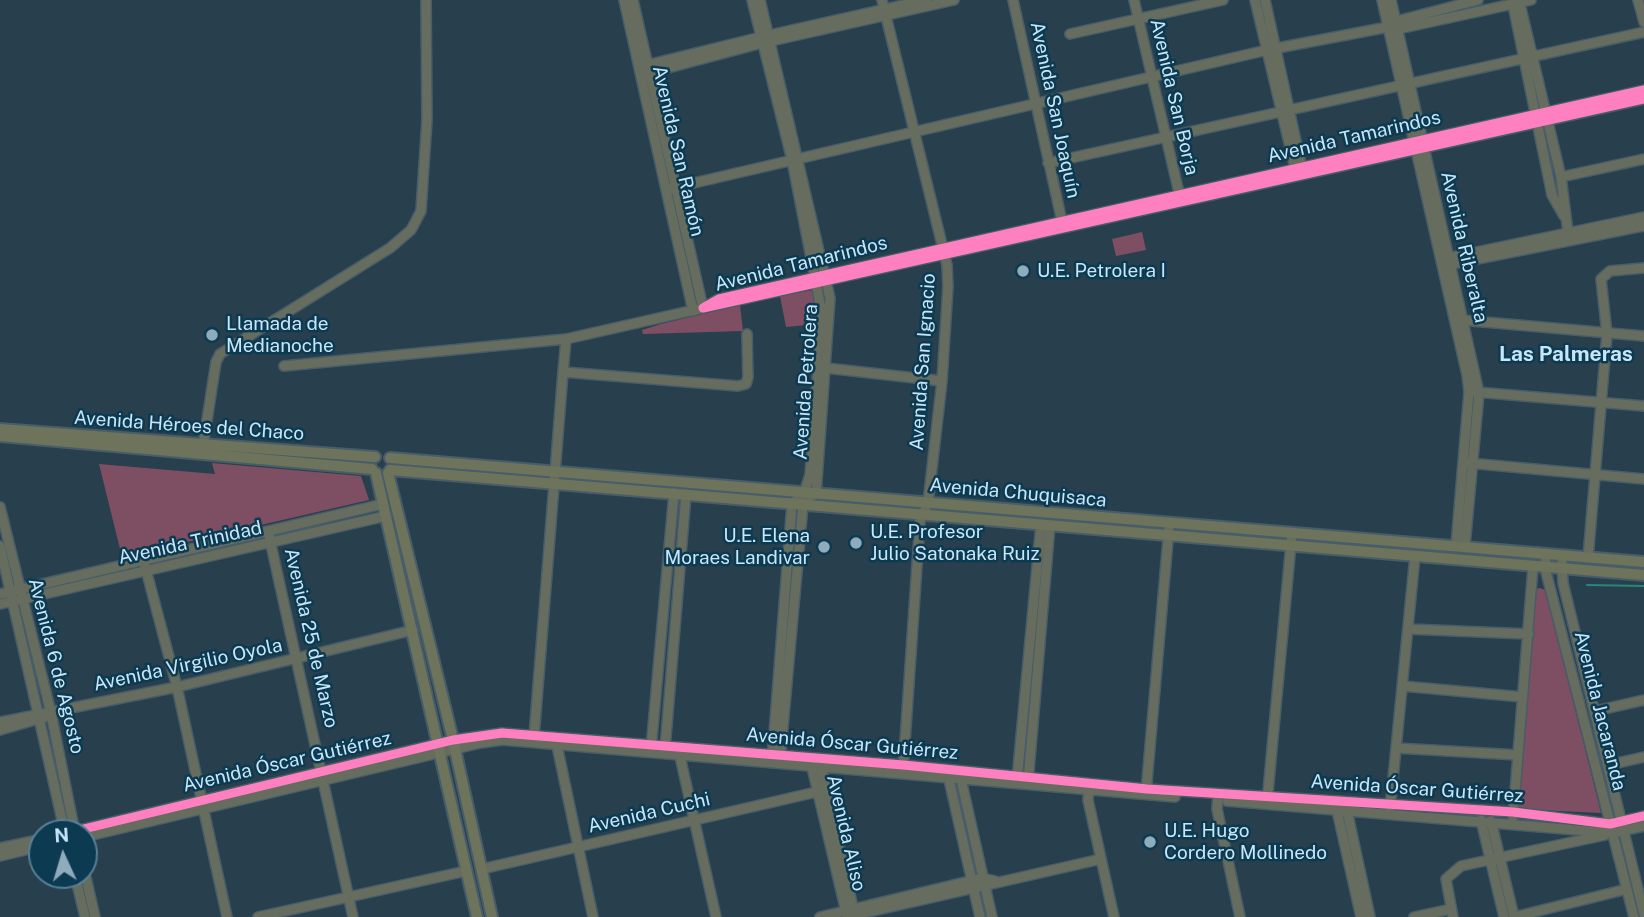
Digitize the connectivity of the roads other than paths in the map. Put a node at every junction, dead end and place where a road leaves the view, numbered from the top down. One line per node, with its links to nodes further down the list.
1 (426, 0): 73 (street)
2 (624, 0): 28 (street, Avenida San Ramón)
3 (633, 0): 28 (street, Avenida San Ramón)
4 (752, 0): 25 (street, Avenida Petrolera)
5 (760, 0): 25 (street, Avenida Petrolera)
6 (926, 0): 19 (street)
7 (954, 0): 19 (street)
8 (1013, 0): 33 (street, Avenida San Joaquín)
9 (1134, 0): 20 (street, Avenida San Borja)
10 (1223, 0): 20 (street)
11 (1255, 0): 26 (street)
12 (1265, 0): 26 (street)
13 (1382, 0): 22 (street, Avenida Riberalta)
14 (1391, 0): 22 (street, Avenida Riberalta)
15 (1478, 0): 22 (street)
16 (1531, 0): 18 (street)
17 (1639, 0): 21 (street)
18 (1516, 2): 22 (street); 27 (street)
19 (884, 8): 25 (street); 37 (street, Avenida San Ignacio)
20 (1138, 20): 24 (street); 29 (street, Avenida San Borja)
21 (1644, 22)
22 (1394, 25): 26 (street); 30 (street, Avenida Riberalta)
23 (1644, 32): 27 (street)
24 (1070, 34)
25 (765, 39): 28 (street); 40 (street, Avenida Petrolera)
26 (1272, 49): 29 (street); 34 (street)
27 (1530, 59): 30 (street); 35 (street); 36 (street)
28 (646, 69): 45 (street, Avenida San Ramón)
29 (1151, 77): 33 (street); 38 (street, Avenida San Borja)
30 (1406, 85): 34 (street); 39 (street, Avenida Riberalta)
31 (1644, 90): 35 (street, Avenida Tamarindos)
32 (1644, 99): 35 (street, Avenida Tamarindos)
33 (1035, 103): 37 (street); 42 (street, Avenida San Joaquín)
34 (1285, 111): 38 (street); 43 (street)
35 (1547, 116): 36 (street, Avenida Tamarindos); 44 (street)
36 (1536, 120): 39 (street, Avenida Tamarindos); 47 (street)
37 (913, 133): 40 (street); 52 (street, Avenida San Ignacio)
38 (1166, 139): 42 (street); 46 (street, Avenida San Borja)
39 (1417, 144): 43 (street, Avenida Tamarindos); 53 (street, Avenida Riberalta)
40 (795, 159): 45 (street); 55 (street, Avenida Petrolera); 56 (street, Avenida Petrolera)
41 (1644, 159): 44 (street)
42 (1048, 163): 49 (street, Avenida San Joaquín)
43 (1299, 172): 46 (street, Avenida Tamarindos)
44 (1560, 177): 47 (street)
45 (672, 188): 57 (street, Avenida San Ramón)
46 (1180, 198): 49 (street, Avenida Tamarindos)
47 (1565, 217): 51 (street)
48 (1644, 217): 51 (street)
49 (1063, 224): 52 (street, Avenida Tamarindos)
50 (1644, 226): 51 (street)
51 (1569, 237): 53 (street)
52 (943, 250): 55 (street, Avenida Tamarindos); 66 (street, Avenida San Ignacio)
53 (1445, 262): 58 (street, Avenida Riberalta)
54 (1644, 268): 60 (street)
55 (827, 278): 56 (street, Avenida Tamarindos); 64 (street, Avenida Petrolera)
56 (815, 281): 57 (street, Avenida Tamarindos); 68 (street, Avenida Petrolera)
57 (698, 309): 62 (street, Avenida Tamarindos)
58 (1458, 320): 60 (street); 67 (street, Avenida Riberalta)
59 (747, 334): 65 (street)
60 (1607, 334): 61 (street); 69 (street)
61 (1644, 336)
62 (566, 339): 63 (street, Avenida Tamarindos); 65 (street)
63 (284, 366)
64 (827, 368): 66 (street); 68 (street, Avenida Petrolera)
65 (563, 372): 78 (street)
66 (942, 381): 85 (street, Avenida San Ignacio)
67 (1474, 392): 69 (street); 74 (street, Avenida Riberalta)
68 (820, 396): 80 (street, Avenida Petrolera); 82 (street, Avenida Petrolera)
69 (1600, 403): 70 (street); 77 (street)
70 (1644, 406)
71 (0, 429): 73 (main road, Avenida Héroes del Chaco)
72 (0, 436): 75 (main road, Avenida Héroes del Chaco)
73 (203, 446): 75 (main road, Avenida Héroes del Chaco)
74 (1468, 463): 77 (street); 95 (street, Avenida Riberalta)
75 (374, 466): 76 (main road); 76 (main road); 86 (main road)
76 (389, 467): 78 (main road, Avenida Chuquisaca); 123 (main road)
77 (1596, 476): 79 (street); 99 (street)
78 (557, 478): 80 (main road, Avenida Chuquisaca); 81 (main road, Avenida Chuquisaca); 121 (street)
79 (1644, 479)
80 (804, 493): 82 (main road, Avenida Chuquisaca); 83 (street)
81 (680, 494): 83 (main road, Avenida Chuquisaca); 126 (street); 127 (street)
82 (816, 494): 83 (street); 85 (main road, Avenida Chuquisaca)
83 (797, 505): 85 (main road, Avenida Chuquisaca); 131 (street)
84 (0, 507): 106 (street, Avenida 6 de Agosto)
85 (926, 508): 87 (main road, Avenida Chuquisaca); 134 (street, Avenida San Ignacio)
86 (385, 510): 90 (street, Avenida Trinidad); 93 (street, Avenida Trinidad); 109 (main road)
87 (1014, 515): 88 (main road, Avenida Chuquisaca); 89 (main road, Avenida Chuquisaca)
88 (1170, 523): 91 (street); 92 (main road, Avenida Chuquisaca)
89 (1045, 524): 91 (main road, Avenida Chuquisaca); 138 (street); 139 (street)
90 (268, 531): 93 (street, Avenida 25 de Marzo); 101 (street, Avenida Trinidad)
91 (1168, 536): 92 (main road, Avenida Chuquisaca); 142 (street)
92 (1291, 539): 95 (main road, Avenida Chuquisaca); 97 (main road, Avenida Chuquisaca); 144 (street)
93 (271, 544): 101 (street, Avenida Trinidad); 111 (street, Avenida 25 de Marzo)
94 (0, 546): 106 (street, Avenida 6 de Agosto)
95 (1460, 546): 96 (main road, Avenida Chuquisaca)
96 (1546, 554): 98 (main road, Avenida Chuquisaca); 102 (street, Avenida Jacaranda)
97 (1415, 556): 102 (main road, Avenida Chuquisaca); 108 (street)
98 (1562, 556): 99 (main road, Avenida Chuquisaca); 103 (street, Avenida Jacaranda)
99 (1588, 558): 100 (main road, Avenida Chuquisaca)
100 (1644, 562)
101 (144, 565): 106 (street, Avenida Trinidad); 113 (street)
102 (1539, 568): 103 (main road, Avenida Chuquisaca); 110 (street); 158 (street, Avenida Jacaranda)
103 (1561, 569): 104 (main road, Avenida Chuquisaca); 116 (street, Avenida Jacaranda)
104 (1644, 575)
105 (0, 594): 106 (street, Avenida Trinidad)
106 (16, 595): 107 (street, Avenida Trinidad); 117 (street, Avenida 6 de Agosto); 118 (street, Avenida 6 de Agosto)
107 (0, 604)
108 (1408, 629): 110 (street); 112 (street)
109 (413, 630): 111 (street, Avenida Virgilio Oyola); 125 (main road)
110 (1529, 634): 114 (street)
111 (298, 659): 113 (street, Avenida Virgilio Oyola); 137 (street, Avenida 25 de Marzo)
112 (1402, 686): 114 (street); 124 (street)
113 (177, 687): 117 (street, Avenida Virgilio Oyola); 145 (street)
114 (1523, 697): 129 (street)
115 (1644, 700): 116 (street)
116 (1595, 711): 133 (street, Avenida Jacaranda)
117 (51, 713): 118 (street, Avenida Virgilio Oyola); 151 (street, Avenida 6 de Agosto)
118 (40, 717): 119 (street, Avenida Virgilio Oyola); 120 (street, Avenida Virgilio Oyola); 150 (street, Avenida 6 de Agosto)
119 (0, 722)
120 (0, 730)
121 (534, 738): 122 (street, Avenida Óscar Gutiérrez); 123 (street, Avenida Óscar Gutiérrez)
122 (556, 740): 126 (street, Avenida Óscar Gutiérrez); 161 (street)
123 (454, 745): 125 (street, Avenida Óscar Gutiérrez); 167 (main road)
124 (1396, 747): 129 (street); 147 (street)
125 (440, 748): 137 (street, Avenida Óscar Gutiérrez); 168 (main road)
126 (651, 749): 127 (street, Avenida Óscar Gutiérrez)
127 (664, 750): 128 (street, Avenida Óscar Gutiérrez)
128 (679, 752): 131 (street, Avenida Óscar Gutiérrez); 153 (street)
129 (1518, 755): 149 (street)
130 (1644, 757): 133 (street)
131 (776, 760): 132 (street, Avenida Óscar Gutiérrez)
132 (816, 763): 134 (street, Avenida Óscar Gutiérrez); 141 (street, Avenida Aliso)
133 (1608, 765): 156 (street, Avenida Jacaranda)
134 (903, 770): 135 (street, Avenida Óscar Gutiérrez)
135 (948, 774): 136 (street, Avenida Óscar Gutiérrez); 171 (street)
136 (960, 775): 138 (street, Avenida Óscar Gutiérrez); 169 (street)
137 (324, 776): 145 (street, Avenida Óscar Gutiérrez); 175 (street, Avenida 25 de Marzo)
138 (1017, 779): 139 (street, Avenida Óscar Gutiérrez)
139 (1028, 780): 140 (street, Avenida Óscar Gutiérrez)
140 (1088, 787): 142 (street, Avenida Óscar Gutiérrez); 165 (street)
141 (822, 791): 153 (street, Avenida Cuchi); 176 (street, Avenida Aliso)
142 (1146, 792): 143 (street, Avenida Óscar Gutiérrez)
143 (1217, 797): 144 (street, Avenida Óscar Gutiérrez); 192 (street)
144 (1267, 801): 146 (street, Avenida Óscar Gutiérrez)
145 (202, 805): 155 (street, Avenida Óscar Gutiérrez); 159 (street, Avenida Óscar Gutiérrez); 181 (street)
146 (1341, 806): 147 (street, Avenida Óscar Gutiérrez); 193 (street); 194 (street)
147 (1390, 810): 149 (street, Avenida Óscar Gutiérrez); 152 (street, Avenida Óscar Gutiérrez)
148 (1644, 816): 156 (street, Avenida Óscar Gutiérrez)
149 (1513, 817): 154 (street, Avenida Óscar Gutiérrez); 158 (street, Avenida Óscar Gutiérrez)
150 (67, 819)
151 (69, 819)
152 (1481, 820): 154 (street, Avenida Óscar Gutiérrez); 166 (street)
153 (693, 821): 161 (street, Avenida Cuchi); 187 (street)
154 (1492, 821): 166 (street)
155 (98, 826)
156 (1624, 826): 157 (street, Avenida Óscar Gutiérrez); 158 (street, Avenida Óscar Gutiérrez); 170 (street, Avenida Jacaranda)
157 (1644, 826)
158 (1612, 828): 166 (street); 174 (street, Avenida Jacaranda)
159 (98, 832)
160 (28, 842): 162 (street)
161 (578, 847): 167 (street, Avenida Cuchi); 186 (street)
162 (0, 848)
163 (28, 849): 164 (street)
164 (0, 856)
165 (1101, 859): 169 (street); 191 (street)
166 (1495, 860): 177 (street); 196 (street); 197 (street)
167 (482, 869): 185 (main road)
168 (466, 871): 175 (street); 184 (main road)
169 (983, 882): 171 (street); 190 (street)
170 (1641, 884): 178 (street, Avenida Jacaranda)
171 (973, 885): 176 (street); 189 (street)
172 (78, 889): 179 (street)
173 (89, 889): 180 (street)
174 (1627, 889): 197 (street); 198 (street, Avenida Jacaranda)
175 (348, 897): 182 (street); 183 (street, Avenida 25 de Marzo)
176 (851, 913): 188 (street)
177 (1452, 913): 195 (street)
178 (1644, 914)
179 (85, 917)
180 (95, 917)
181 (228, 917)
182 (258, 917)
183 (353, 917)
184 (477, 917)
185 (492, 917)
186 (593, 917)
187 (716, 917)
188 (821, 917)
189 (980, 917)
190 (992, 917)
191 (1114, 917)
192 (1240, 917)
193 (1361, 917)
194 (1370, 917)
195 (1414, 917)
196 (1504, 917)
197 (1514, 917)
198 (1634, 917)

